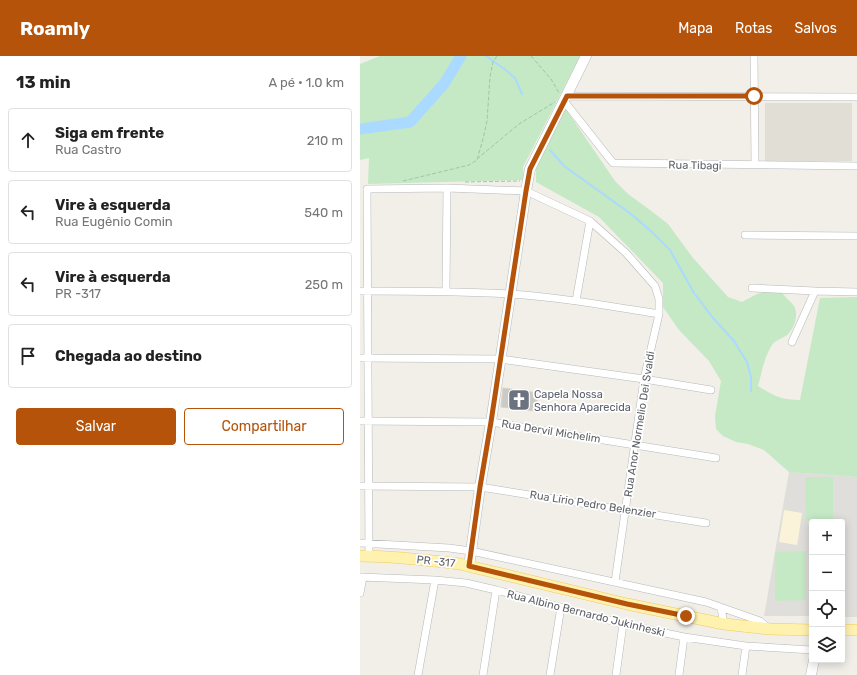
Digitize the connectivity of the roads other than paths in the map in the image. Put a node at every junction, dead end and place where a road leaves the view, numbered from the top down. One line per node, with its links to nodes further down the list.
1 (586, 56): 4 (street)
2 (754, 56): 3 (street)
3 (754, 96): 4 (street); 5 (street); 6 (street)
4 (564, 97): 6 (street, Rua Tibagi); 9 (street)
5 (857, 97)
6 (755, 166): 7 (street, Rua Tibagi)
7 (857, 166)
8 (447, 188): 9 (street); 15 (street); 16 (street)
9 (526, 191): 10 (street, Rua Anor Normelio Dei Svaldi); 19 (street)
10 (590, 221): 20 (street); 21 (street, Rua Anor Normelio Dei Svaldi)
11 (745, 235): 12 (street)
12 (857, 236)
13 (752, 288): 17 (street)
14 (360, 291): 15 (street)
15 (368, 291): 16 (street); 23 (street)
16 (446, 291): 19 (street)
17 (815, 291): 18 (street); 22 (street)
18 (857, 292)
19 (510, 294): 20 (street); 24 (street)
20 (576, 301): 21 (street)
21 (659, 314): 25 (street, Rua Anor Normelio Dei Svaldi)
22 (792, 342)
23 (364, 358): 24 (street); 28 (street)
24 (500, 359): 25 (street); 29 (street)
25 (644, 379): 26 (street); 30 (street, Rua Anor Normelio Dei Svaldi)
26 (711, 390)
27 (360, 421): 28 (street, Rua Dervil Michelim)
28 (368, 421): 29 (street, Rua Dervil Michelim); 33 (street)
29 (491, 422): 30 (street, Rua Dervil Michelim); 34 (street)
30 (635, 444): 31 (street, Rua Dervil Michelim); 35 (street, Rua Anor Normelio Dei Svaldi)
31 (716, 458)
32 (360, 486): 33 (street, Rua Lírio Pedro Belenzier)
33 (369, 486): 34 (street, Rua Lírio Pedro Belenzier); 38 (street)
34 (480, 487): 35 (street, Rua Lírio Pedro Belenzier); 39 (street)
35 (626, 509): 36 (street, Rua Lírio Pedro Belenzier); 44 (street, Rua Anor Normelio Dei Svaldi)
36 (706, 522)
37 (360, 543): 38 (street)
38 (369, 543): 39 (street); 40 (street)
39 (471, 551): 41 (street); 44 (street)
40 (365, 556): 41 (main road, PR -317)
41 (469, 566): 50 (main road, PR -317)
42 (361, 577): 43 (street, Rua Albino Bernardo Jukinheski); 46 (street)
43 (435, 580): 45 (street, Rua Albino Bernardo Jukinheski); 59 (street)
44 (615, 582): 48 (street)
45 (496, 590): 47 (street, Rua Albino Bernardo Jukinheski); 60 (street)
46 (360, 593)
47 (560, 607): 49 (street, Rua Albino Bernardo Jukinheski); 61 (street)
48 (721, 608): 50 (street); 51 (street)
49 (623, 624): 55 (street, Rua Albino Bernardo Jukinheski); 62 (street)
50 (724, 624): 51 (main road, PR -317)
51 (770, 629): 52 (main road, PR -317)
52 (809, 630)
53 (845, 630): 54 (main road)
54 (857, 630)
55 (684, 637): 56 (street, Rua Albino Bernardo Jukinheski); 63 (street)
56 (746, 646): 57 (street, Rua Albino Bernardo Jukinheski); 64 (street)
57 (809, 650)
58 (813, 663): 65 (street)
59 (418, 675)
60 (483, 675)
61 (550, 675)
62 (616, 675)
63 (678, 675)
64 (742, 675)
65 (811, 675)

